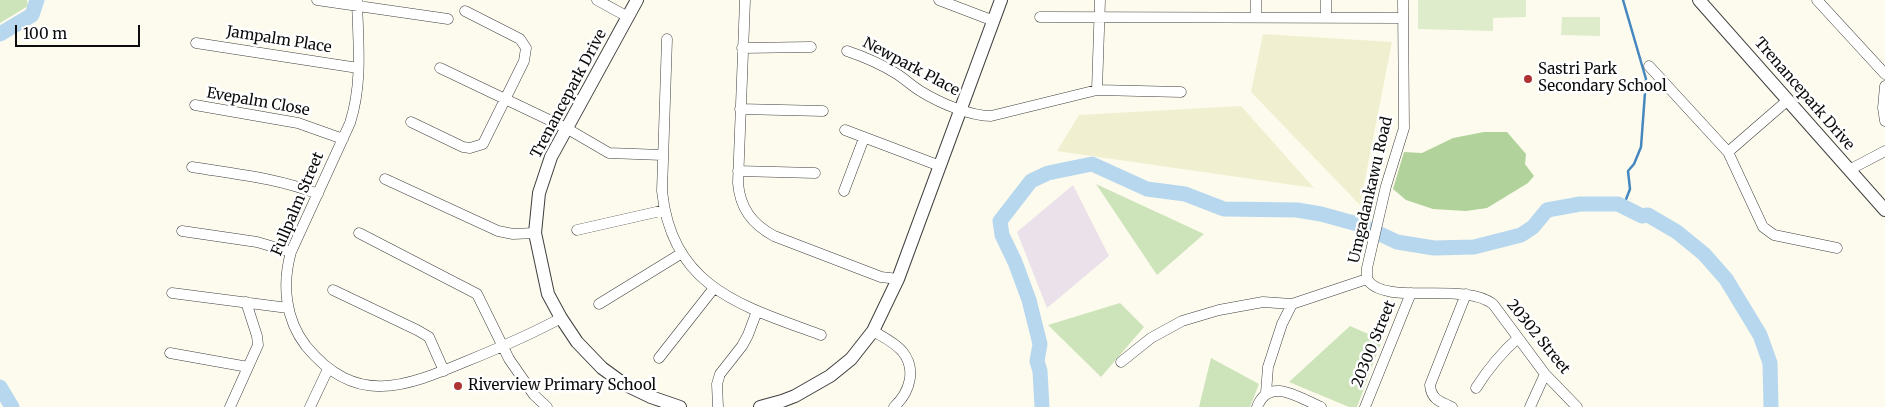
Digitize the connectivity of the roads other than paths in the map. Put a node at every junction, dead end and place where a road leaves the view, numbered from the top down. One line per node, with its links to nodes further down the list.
1 (317, 0): 13 (street)
2 (597, 0): 15 (street)
3 (637, 0): 15 (street, Trenancepark Drive)
4 (745, 0): 26 (street)
5 (939, 0): 22 (street)
6 (1001, 0): 22 (street)
7 (1100, 0): 17 (street)
8 (1256, 0): 18 (street)
9 (1326, 0): 19 (street)
10 (1403, 0): 20 (street, Umgadankawu Road)
11 (1699, 0): 36 (street, Trenancepark Drive)
12 (1817, 0): 31 (street)
13 (357, 3): 21 (street); 29 (street, Fullpalm Street)
14 (464, 11): 35 (street)
15 (628, 17): 43 (street, Trenancepark Drive)
16 (1040, 17): 17 (street)
17 (1100, 17): 18 (street); 33 (street)
18 (1256, 17): 19 (street)
19 (1326, 17): 20 (street)
20 (1403, 18): 68 (street, Umgadankawu Road)
21 (448, 19)
22 (994, 21): 39 (street)
23 (667, 39): 49 (street)
24 (196, 43): 29 (street, Jampalm Place)
25 (812, 47): 26 (street)
26 (742, 48): 38 (street)
27 (847, 51): 39 (street, Newpark Place)
28 (1649, 66): 48 (street)
29 (358, 68): 46 (street, Fullpalm Street)
30 (440, 68): 35 (street)
31 (1885, 74)
32 (1885, 86): 41 (street)
33 (1097, 90): 34 (street, Newpark Place); 39 (street, Newpark Place)
34 (1181, 92)
35 (506, 99): 42 (street); 43 (street)
36 (1788, 100): 48 (street); 52 (street, Trenancepark Drive)
37 (195, 106): 46 (street, Evepalm Close)
38 (740, 109): 40 (street); 53 (street)
39 (961, 110): 50 (street)
40 (824, 111)
41 (1885, 121)
42 (411, 122)
43 (566, 128): 49 (street); 63 (street, Trenancepark Drive)
44 (844, 130): 45 (street)
45 (864, 138): 50 (street); 56 (street)
46 (343, 139): 57 (street, Fullpalm Street)
47 (1885, 151): 52 (street)
48 (1728, 152): 64 (street)
49 (662, 154): 58 (street)
50 (940, 166): 67 (street)
51 (192, 167): 57 (street)
52 (1849, 170): 59 (street, Trenancepark Drive)
53 (738, 171): 54 (street); 67 (street)
54 (814, 173)
55 (385, 180): 63 (street)
56 (844, 191)
57 (318, 194): 65 (street, Fullpalm Street)
58 (664, 210): 60 (street); 66 (street)
59 (1885, 210)
60 (577, 230)
61 (182, 232): 65 (street)
62 (359, 233): 83 (street)
63 (535, 233): 79 (street, Trenancepark Drive)
64 (1837, 248)
65 (291, 252): 77 (street, Fullpalm Street)
66 (682, 253): 69 (street); 75 (street)
67 (898, 279): 80 (street)
68 (1367, 279): 72 (street, Umgadankawu Road); 76 (street)
69 (714, 288): 78 (street); 85 (street)
70 (333, 290): 89 (street)
71 (172, 293): 74 (street)
72 (1411, 293): 73 (street, 20302 Street); 102 (street, 20300 Street)
73 (1466, 294): 82 (street, 20302 Street); 103 (street)
74 (246, 302): 77 (street); 87 (street)
75 (599, 304)
76 (1292, 304): 86 (street); 92 (street)
77 (288, 308): 88 (street, Fullpalm Street)
78 (757, 312): 81 (street); 97 (street)
79 (560, 318): 83 (street, Fullpalm Street); 96 (street, Trenancepark Drive)
80 (873, 331): 98 (street); 99 (street)
81 (821, 335)
82 (1518, 338): 90 (street, 20302 Street); 91 (street)
83 (503, 347): 89 (street, Fullpalm Street); 95 (street)
84 (170, 353): 87 (street)
85 (658, 358)
86 (1121, 362)
87 (248, 367): 93 (street)
88 (328, 369): 89 (street, Fullpalm Street); 94 (street)
89 (444, 371)
90 (1545, 374): 104 (street); 105 (street, 20302 Street)
91 (1476, 388)
92 (1266, 393): 100 (street); 101 (street)
93 (230, 407)
94 (310, 407)
95 (547, 407)
96 (680, 407)
97 (718, 407)
98 (760, 407)
99 (894, 407)
100 (1256, 407)
101 (1321, 407)
102 (1365, 407)
103 (1452, 407)
104 (1530, 407)
105 (1577, 407)

